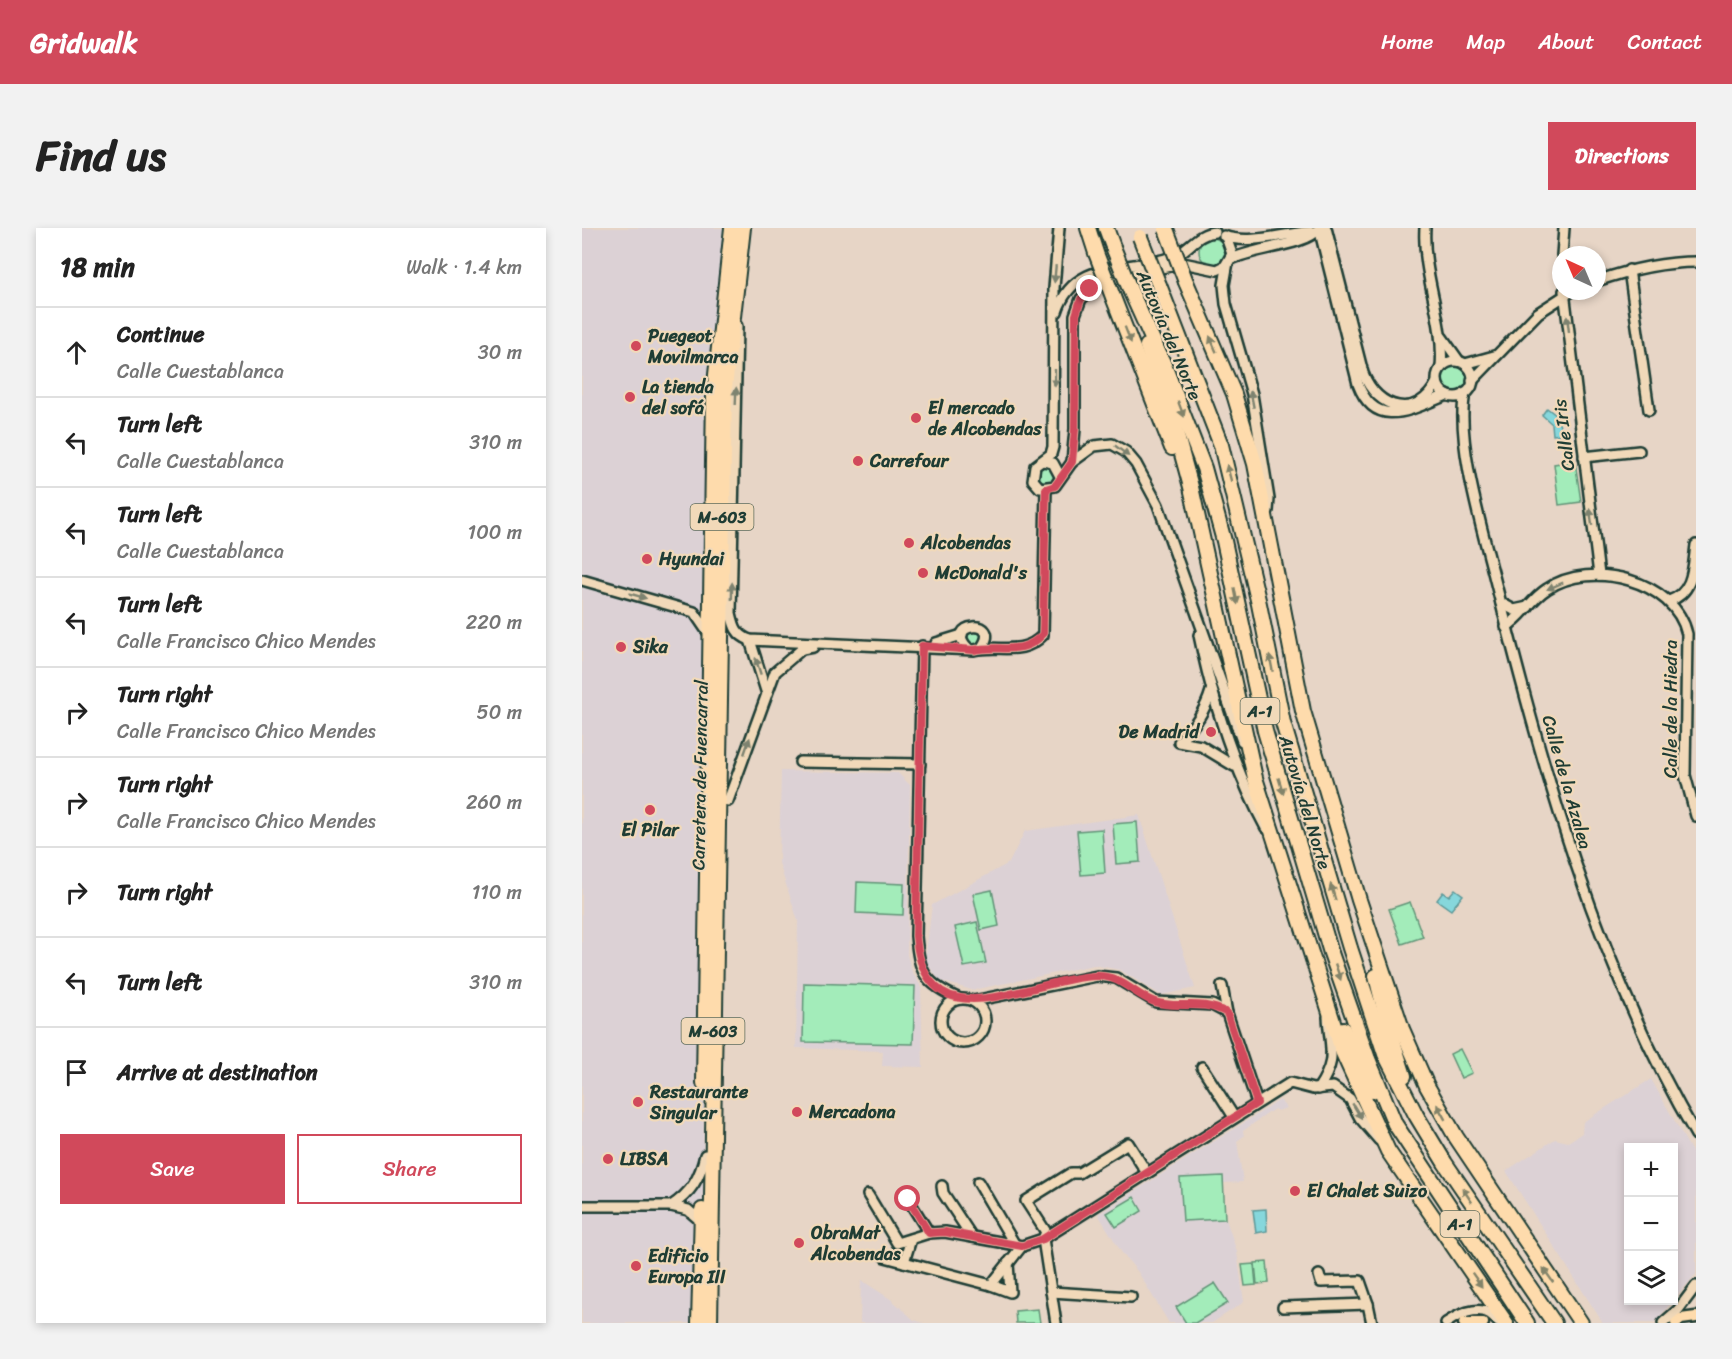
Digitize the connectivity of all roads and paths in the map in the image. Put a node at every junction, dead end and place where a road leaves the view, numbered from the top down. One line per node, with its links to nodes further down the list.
1 (732, 228): 54 (highway, Carretera de Fuencarral / M-603)
2 (743, 228): 23 (highway, Carretera de Fuencarral / M-603)
3 (1059, 228): 27 (street, one-way to 27)
4 (1088, 228): 46 (highway, one-way to 46, bridge)
5 (1106, 228): 24 (highway, Autovía del Norte / A-1, bridge)
6 (1321, 228): 10 (street); 14 (street); 17 (street)
7 (1425, 228): 28 (street)
8 (1564, 228): 16 (street)
9 (1166, 229): 44 (highway, one-way to 9, bridge)
10 (1298, 229): 13 (street)
11 (1212, 230): 13 (street); 15 (street)
12 (1138, 232): 87 (highway, Autovía del Norte / A-1, one-way to 12, bridge)
13 (1227, 237): 18 (street)
14 (1297, 240): 17 (street); 18 (street)
15 (1195, 243): 20 (street); 27 (street)
16 (1563, 246)
17 (1327, 248): 32 (street); 35 (street)
18 (1229, 261): 20 (street); 44 (street, one-way to 18)
19 (1696, 262): 21 (street)
20 (1200, 266): 41 (street)
21 (1629, 270): 22 (street); 36 (street)
22 (1606, 278)
23 (734, 295): 57 (street, one-way to 23); 65 (highway, Carretera de Fuencarral / M-603)
24 (1132, 295): 46 (highway); 89 (highway, Autovía del Norte / A-1, one-way to 89)
25 (1556, 300): 29 (street)
26 (1568, 300): 39 (street, Calle Iris, one-way to 26)
27 (1055, 320): 40 (street, one-way to 40)
28 (1441, 335): 30 (street); 31 (street)
29 (1501, 352): 30 (street); 33 (street)
30 (1462, 362): 31 (street); 33 (street)
31 (1441, 367): 32 (street)
32 (1437, 381): 35 (street)
33 (1472, 381): 34 (street)
34 (1465, 393): 35 (street); 37 (street, Calle de la Azalea)
35 (1448, 395): 37 (street, Calle de la Azalea)
36 (1649, 410)
37 (1462, 419): 51 (street, Calle de la Azalea)
38 (1639, 451): 39 (street)
39 (1584, 457): 47 (street, Calle Iris, one-way to 39)
40 (1043, 461): 42 (street); 43 (street)
41 (1072, 462): 42 (street); 49 (street, one-way to 49)
42 (1060, 476): 43 (street)
43 (1046, 489): 62 (street)
44 (1268, 519): 74 (highway)
45 (1696, 544): 50 (street)
46 (1204, 548): 69 (highway)
47 (1599, 575): 50 (street); 52 (street, one-way to 52)
48 (582, 580): 54 (street, one-way to 54)
49 (1191, 598): 64 (street); 69 (street)
50 (1669, 601): 72 (street, Calle de la Hiedra)
51 (1501, 603): 52 (street); 53 (street, Calle de la Azalea)
52 (1528, 607): 53 (street)
53 (1506, 627): 90 (street, Calle de la Azalea)
54 (709, 634): 92 (highway, Carretera de Fuencarral / M-603)
55 (962, 635): 56 (street); 59 (street); 61 (street)
56 (986, 637): 60 (street); 62 (street)
57 (750, 640): 58 (street); 63 (street, one-way to 57)
58 (844, 644): 59 (street); 63 (street)
59 (922, 646): 61 (street); 67 (street)
60 (982, 647): 61 (street); 62 (street)
61 (968, 648)
62 (1020, 649)
63 (766, 691): 70 (street, one-way to 63)
64 (1210, 691): 68 (street); 68 (street)
65 (719, 740): 70 (highway); 118 (highway, Carretera de Fuencarral / M-603)
66 (800, 762): 67 (street)
67 (920, 764): 76 (street)
68 (1236, 767): 73 (street)
69 (1255, 778): 71 (highway)
70 (728, 801)
71 (1265, 810): 73 (highway); 89 (highway)
72 (1696, 816)
73 (1277, 849): 80 (highway)
74 (1359, 900): 87 (highway); 128 (highway, one-way to 74)
75 (1222, 986): 82 (street)
76 (938, 989): 78 (street); 81 (street)
77 (1000, 994): 79 (street); 82 (street); 83 (street)
78 (960, 999): 79 (street); 81 (street)
79 (973, 1001): 83 (street)
80 (1327, 1007): 85 (street); 91 (highway)
81 (944, 1010): 83 (street)
82 (1227, 1013): 86 (street)
83 (986, 1017)
84 (1202, 1067): 88 (street)
85 (1318, 1089): 86 (street); 91 (street, one-way to 91)
86 (1257, 1103): 88 (street)
87 (1416, 1115): 127 (highway, Autovía del Norte / A-1, one-way to 87)
88 (1234, 1117): 93 (street)
89 (1395, 1124): 126 (highway, Autovía del Norte / A-1)
90 (1696, 1135)
91 (1388, 1150): 125 (highway, one-way to 125)
92 (705, 1155): 99 (street); 100 (highway, Carretera de Fuencarral / M-603)
93 (1147, 1173): 104 (street); 104 (street)
94 (978, 1182): 105 (street)
95 (942, 1186): 102 (street)
96 (908, 1193): 101 (street)
97 (868, 1196): 103 (street)
98 (582, 1206): 99 (street)
99 (671, 1206): 100 (street)
100 (702, 1222): 117 (highway, Carretera de Fuencarral / M-603)
101 (929, 1233): 102 (street); 103 (street)
102 (972, 1237): 105 (street)
103 (911, 1239): 107 (street)
104 (1043, 1239): 105 (street); 112 (street)
105 (1018, 1245): 108 (street)
106 (885, 1257): 107 (street)
107 (904, 1262): 110 (street)
108 (1008, 1263): 110 (street); 110 (street)
109 (1319, 1275): 114 (street)
110 (991, 1285)
111 (1696, 1286): 129 (street)
112 (1051, 1292): 113 (street); 119 (street)
113 (1131, 1297)
114 (1368, 1304): 115 (street); 120 (street)
115 (1283, 1307)
116 (1696, 1317): 130 (main road)
117 (699, 1323)
118 (710, 1323)
119 (1056, 1323)
120 (1372, 1323)
121 (1446, 1323): 124 (street)
122 (1464, 1323): 123 (main road)
123 (1483, 1323)
124 (1499, 1323)
125 (1506, 1323)
126 (1527, 1323)
127 (1554, 1323)
128 (1581, 1323)
129 (1663, 1323)
130 (1676, 1323)

